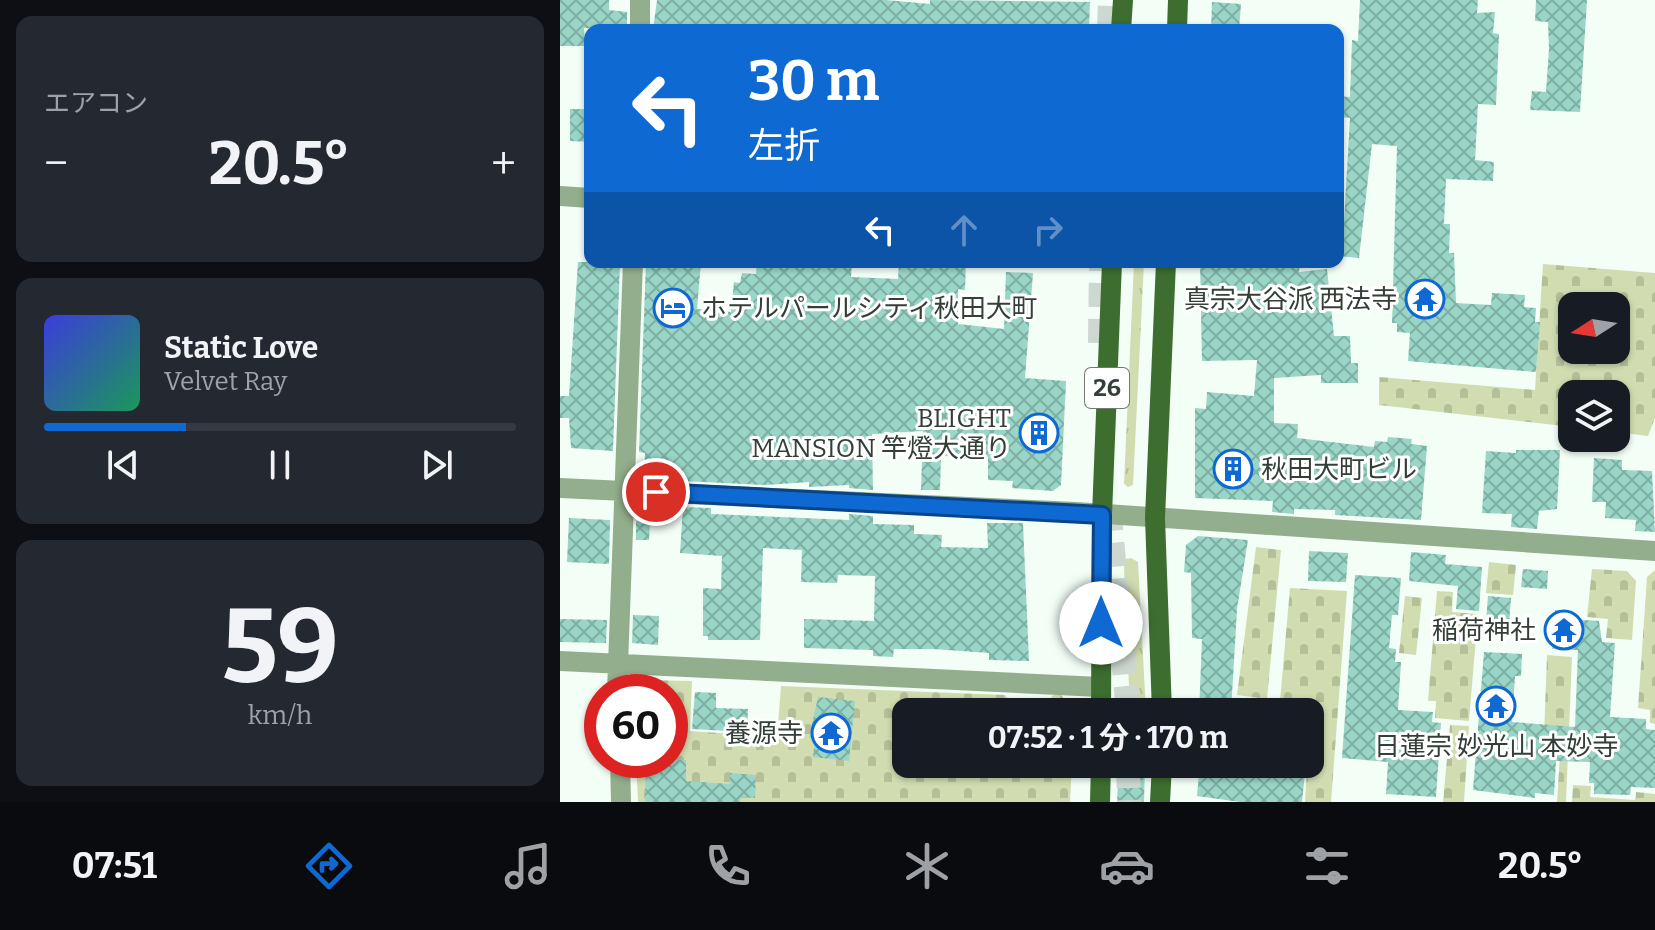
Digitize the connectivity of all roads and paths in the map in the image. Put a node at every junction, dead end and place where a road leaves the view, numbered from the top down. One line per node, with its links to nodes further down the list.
1 (640, 0): 4 (street)
2 (1123, 0): 5 (main road)
3 (1178, 0): 6 (main road)
4 (640, 24)
5 (1121, 24)
6 (1177, 24)
7 (560, 196): 8 (street)
8 (584, 198)
9 (633, 268): 13 (street)
10 (1112, 268): 14 (main road, 26)
11 (1166, 268): 15 (main road, 26)
12 (560, 488): 13 (street)
13 (626, 491): 14 (street); 18 (street)
14 (1102, 515): 15 (street); 20 (main road, 26)
15 (1155, 518): 16 (street); 22 (main road, 26)
16 (1655, 551)
17 (560, 661): 18 (street)
18 (616, 664): 19 (street); 20 (street)
19 (616, 674)
20 (1100, 687): 21 (main road, 26)
21 (1100, 698)
22 (1161, 698)
23 (620, 778): 25 (street)
24 (1161, 778): 26 (main road)
25 (621, 802)
26 (1160, 802)

